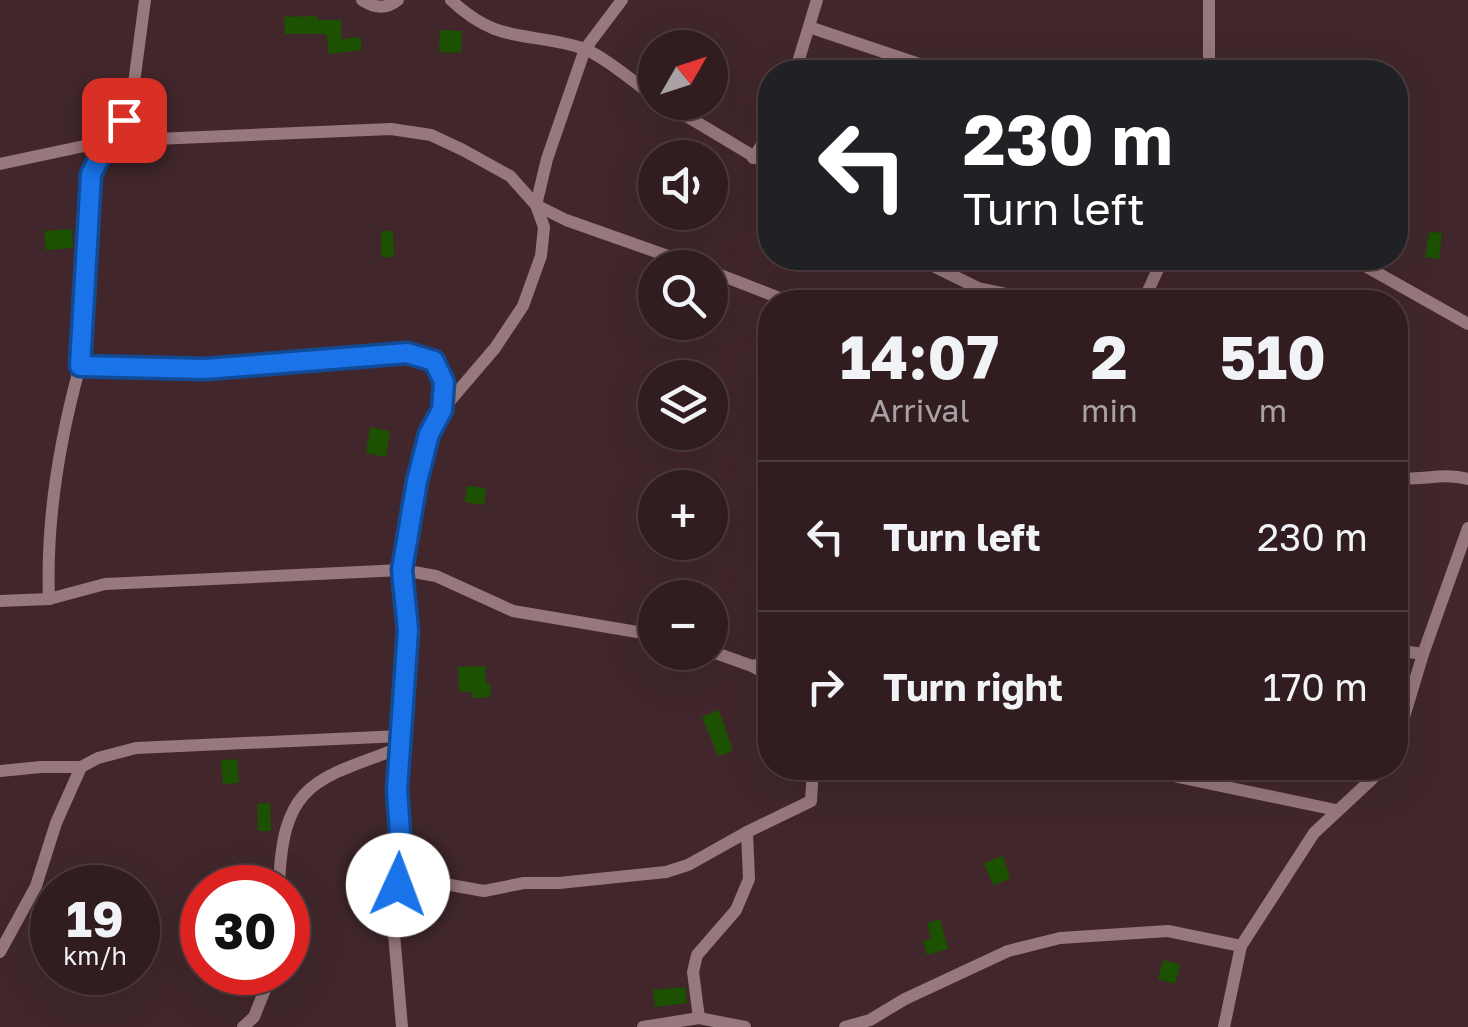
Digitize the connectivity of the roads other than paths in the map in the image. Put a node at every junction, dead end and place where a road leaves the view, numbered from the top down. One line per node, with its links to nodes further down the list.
1 (145, 0): 15 (street)
2 (362, 0): 3 (street)
3 (398, 0)
4 (451, 0): 9 (street)
5 (622, 0): 9 (street)
6 (817, 0): 8 (street)
7 (1209, 0): 12 (street)
8 (809, 28): 10 (street); 11 (street)
9 (585, 49): 13 (street); 20 (street)
10 (799, 60)
11 (906, 60)
12 (1209, 60)
13 (638, 85)
14 (692, 120): 17 (street)
15 (108, 141): 19 (street); 20 (street); 30 (street)
16 (758, 150): 17 (street)
17 (753, 158): 18 (street)
18 (758, 160)
19 (0, 164)
20 (536, 204): 21 (street); 31 (street)
21 (651, 250)
22 (941, 270): 26 (street)
23 (1371, 270): 27 (street)
24 (728, 277): 25 (street)
25 (760, 290)
26 (988, 290)
27 (1407, 290)
28 (1408, 290): 29 (street)
29 (1468, 324)
30 (80, 366): 31 (street); 36 (street)
31 (442, 410): 35 (street)
32 (1408, 479): 33 (street)
33 (1468, 479)
34 (1468, 528): 40 (street)
35 (402, 570): 36 (street); 38 (street); 46 (street)
36 (48, 599): 37 (street)
37 (0, 601)
38 (638, 632)
39 (1408, 652): 40 (street)
40 (1423, 654): 45 (street)
41 (728, 657): 43 (street)
42 (758, 665): 43 (street)
43 (752, 666): 44 (street)
44 (758, 669)
45 (1408, 704)
46 (401, 742): 47 (street); 54 (street); 55 (street)
47 (81, 767): 48 (street); 57 (street)
48 (0, 772)
49 (813, 780): 53 (street)
50 (1192, 780): 52 (street)
51 (1371, 780): 52 (street)
52 (1336, 810): 56 (street)
53 (747, 832): 54 (street); 59 (street)
54 (400, 862): 62 (street)
55 (282, 865)
56 (1242, 946): 64 (street); 65 (street)
57 (0, 952)
58 (263, 995): 61 (street)
59 (699, 1018): 60 (street); 63 (street)
60 (648, 1026)
61 (242, 1027)
62 (402, 1027)
63 (745, 1027)
64 (846, 1027)
65 (1224, 1027)

